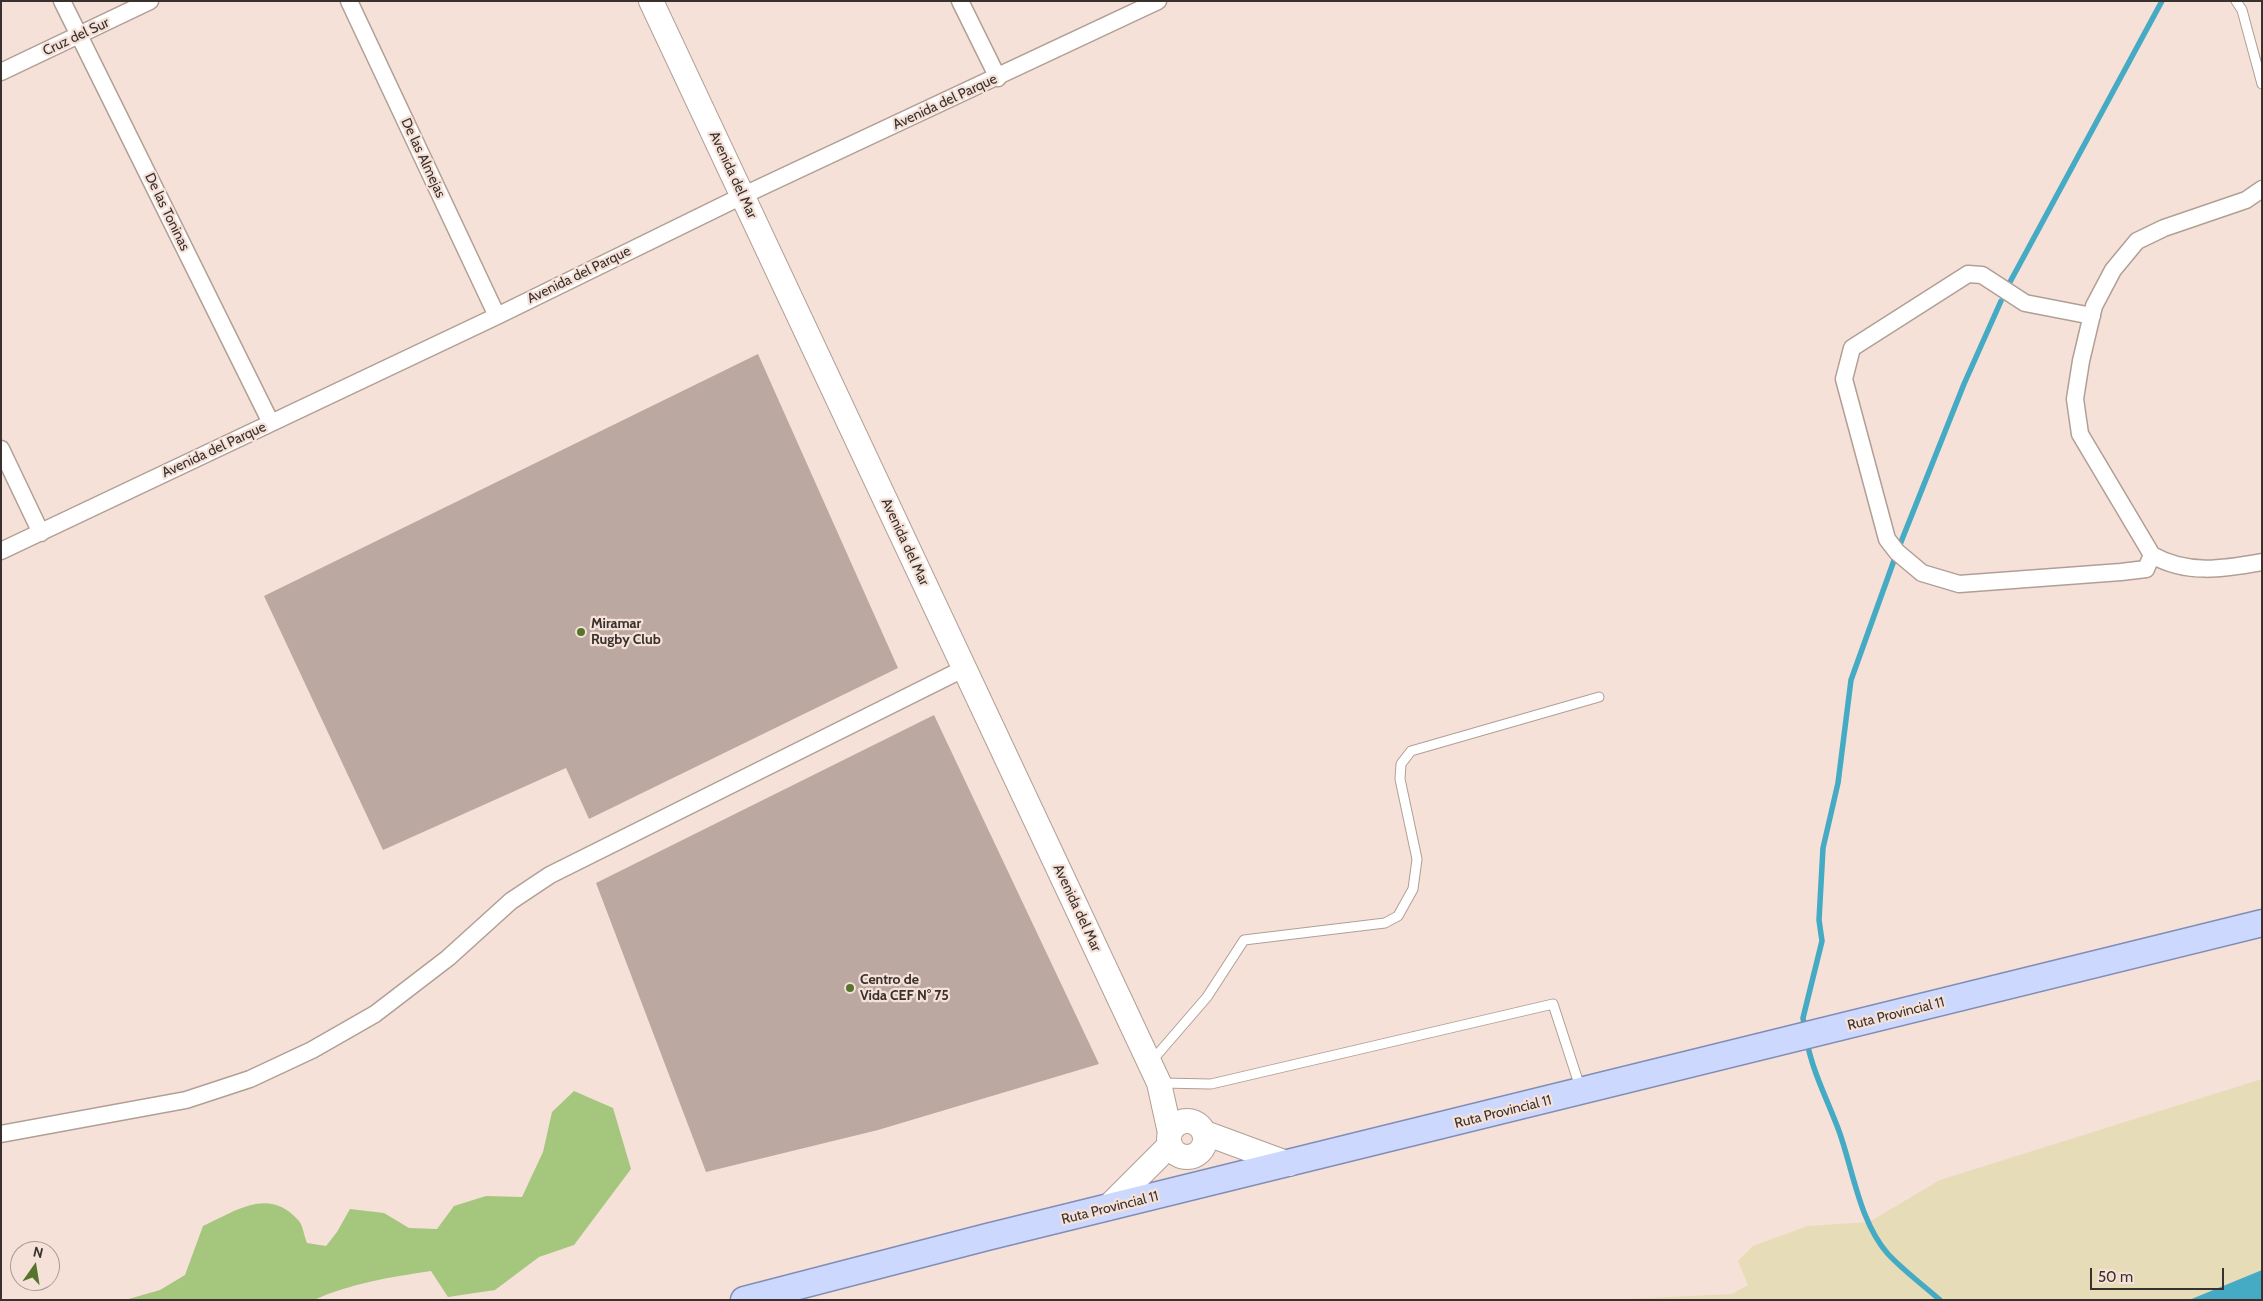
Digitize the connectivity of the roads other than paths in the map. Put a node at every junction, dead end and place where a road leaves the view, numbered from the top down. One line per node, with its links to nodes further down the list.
1 (62, 1): 8 (street, De las Toninas)
2 (150, 1): 8 (street, Cruz del Sur)
3 (348, 1): 14 (street, De las Almejas)
4 (650, 1): 13 (main road, Avenida del Mar)
5 (960, 1): 10 (street)
6 (1158, 1): 10 (street, Avenida del Parque)
7 (2236, 1): 11 (lane)
8 (79, 36): 9 (street, Cruz del Sur); 16 (street, De las Toninas)
9 (1, 72)
10 (998, 78): 13 (street, Avenida del Parque)
11 (2262, 84)
12 (2262, 189): 15 (street)
13 (742, 196): 14 (street, Avenida del Parque); 22 (main road, Avenida del Mar)
14 (497, 316): 16 (street, Avenida del Parque)
15 (2092, 316): 20 (street); 20 (street)
16 (271, 423): 18 (street, Avenida del Parque)
17 (1, 449): 18 (street)
18 (41, 533): 19 (street, Avenida del Parque)
19 (1, 552)
20 (2152, 554): 21 (street)
21 (2262, 562)
22 (964, 668): 25 (main road, Avenida del Mar); 27 (street)
23 (1599, 697): 25 (lane)
24 (2262, 923): 26 (main road, Ruta Provincial 11)
25 (1155, 1073): 26 (lane); 28 (main road, Avenida del Mar)
26 (1582, 1092): 29 (main road, Ruta Provincial 11)
27 (1, 1134)
28 (1188, 1140): 29 (main road, Avenida del Mar); 30 (main road); 31 (main road)
29 (1289, 1164): 30 (main road, Ruta Provincial 11)
30 (1203, 1185): 31 (main road, Ruta Provincial 11)
31 (1107, 1208): 32 (main road, Ruta Provincial 11)
32 (744, 1300)

